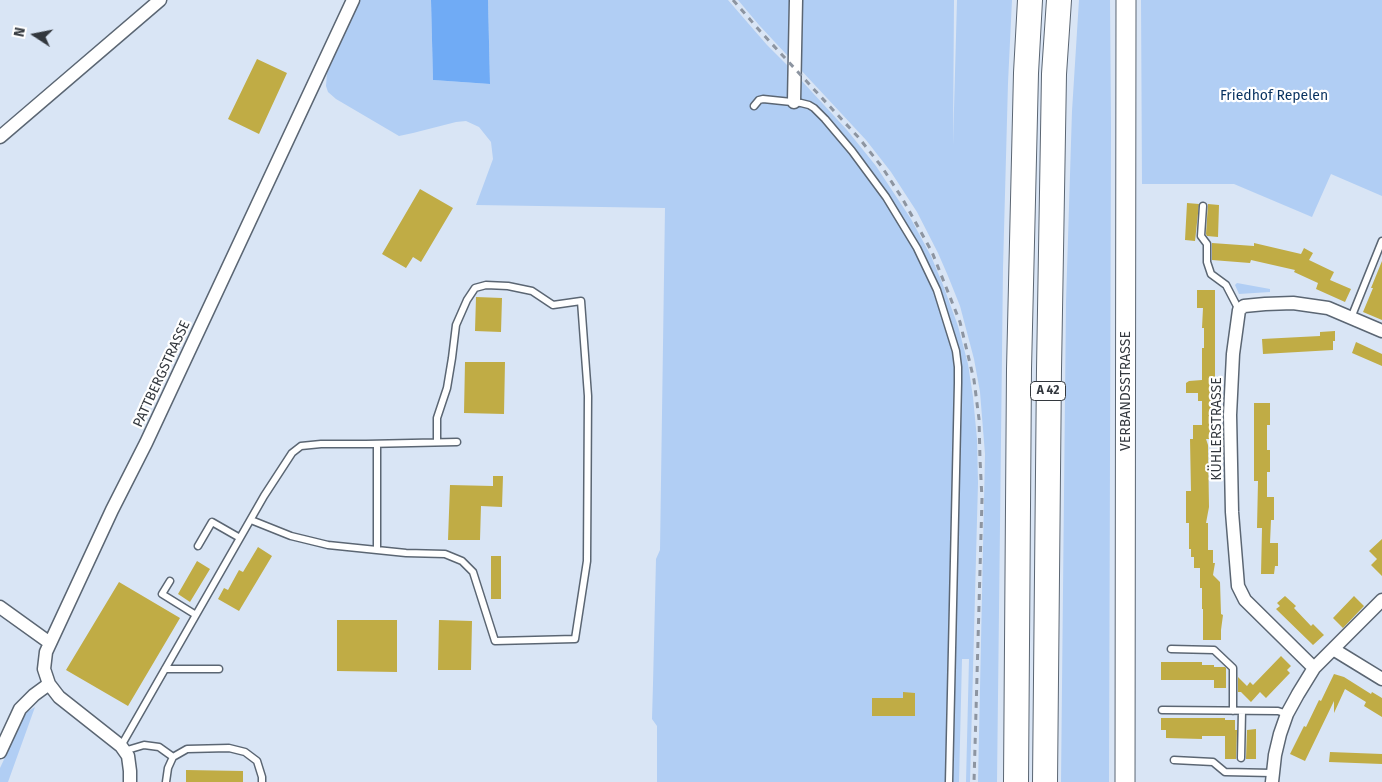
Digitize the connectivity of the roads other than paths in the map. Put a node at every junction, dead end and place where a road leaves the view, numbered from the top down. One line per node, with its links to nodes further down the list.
1 (160, 0): 9 (street)
2 (353, 0): 26 (street, PATTBERGSTRASSE)
3 (796, 0): 7 (street)
4 (1030, 0): 48 (highway, A 42)
5 (1059, 0): 49 (highway, A 42)
6 (1126, 0): 50 (main road, VERBANDSSTRASSE)
7 (794, 102): 8 (lane); 47 (lane)
8 (754, 106)
9 (0, 137)
10 (1202, 206): 12 (lane)
11 (1382, 241): 13 (lane)
12 (1239, 310): 13 (street); 29 (street, KÜHLERSTRASSE)
13 (1351, 318): 14 (street)
14 (1382, 331)
15 (437, 442): 16 (lane); 17 (lane); 21 (lane)
16 (458, 442)
17 (377, 444): 18 (lane); 21 (lane)
18 (251, 520): 19 (lane); 21 (lane)
19 (240, 538): 20 (lane); 25 (lane)
20 (198, 546)
21 (377, 550)
22 (170, 581): 25 (lane)
23 (1382, 600): 27 (street)
24 (0, 607): 26 (street)
25 (196, 615): 30 (lane)
26 (50, 643): 33 (street, PATTBERGSTRASSE)
27 (1333, 649): 29 (street); 32 (street)
28 (1171, 650): 35 (lane)
29 (1314, 668): 37 (street)
30 (165, 669): 31 (lane); 38 (lane)
31 (219, 669)
32 (1382, 679)
33 (49, 684): 38 (street); 39 (street)
34 (1162, 710): 35 (lane)
35 (1233, 710): 36 (lane)
36 (1242, 711): 37 (lane); 41 (lane)
37 (1287, 714): 43 (street)
38 (122, 749): 40 (lane); 44 (street)
39 (0, 752)
40 (172, 757): 45 (lane); 46 (lane)
41 (1241, 758)
42 (1174, 760): 43 (lane)
43 (1272, 777)
44 (130, 782)
45 (166, 782)
46 (262, 782)
47 (949, 782)
48 (1016, 782)
49 (1045, 782)
50 (1125, 782)

